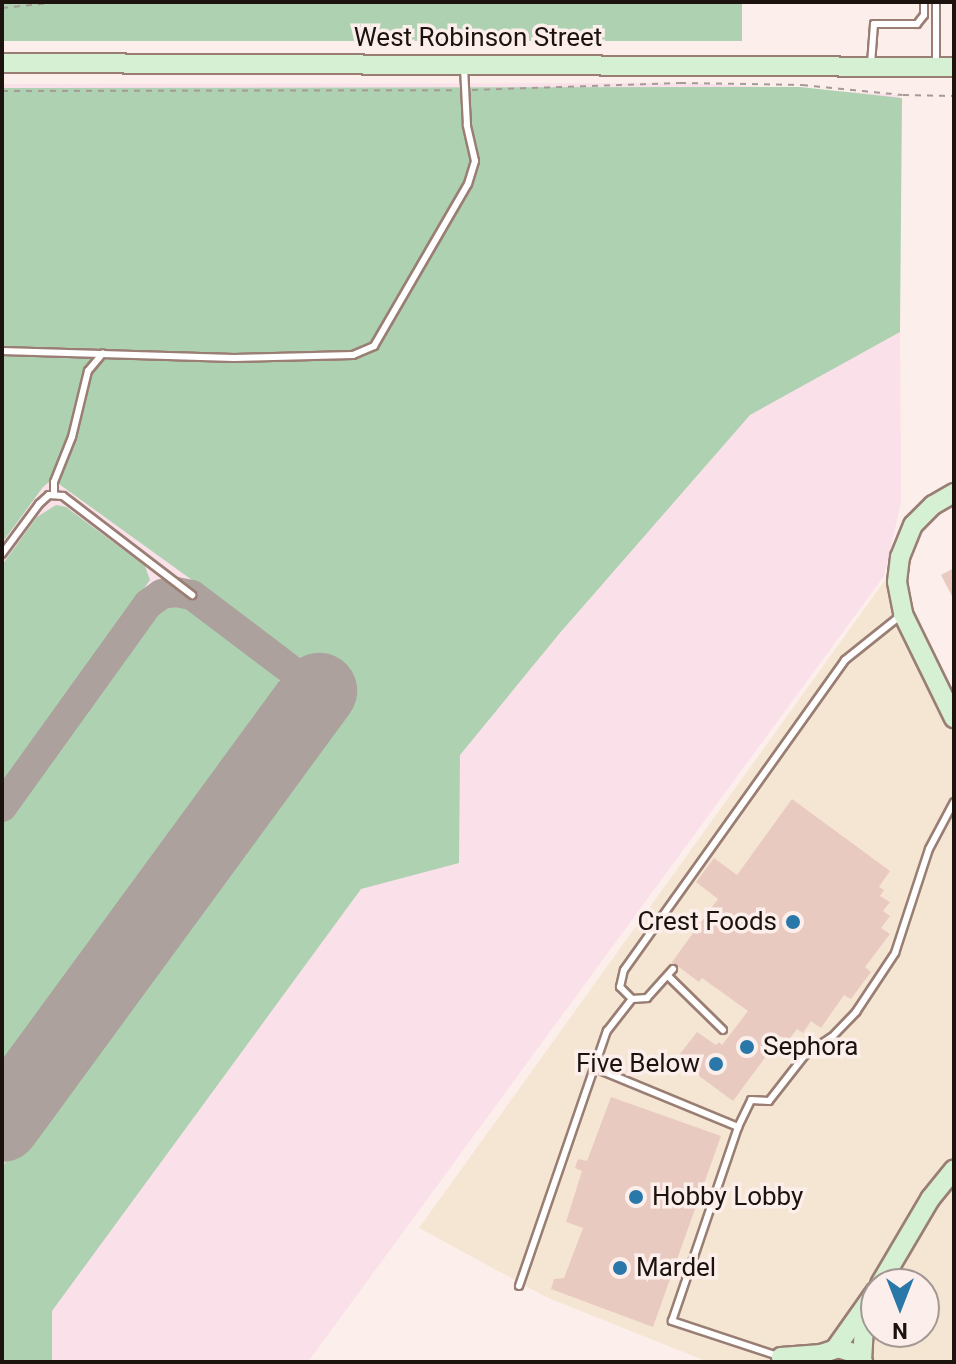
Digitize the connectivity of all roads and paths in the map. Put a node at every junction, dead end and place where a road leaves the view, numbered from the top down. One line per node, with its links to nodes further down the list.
1 (61, 2): 4 (path)
2 (924, 2): 7 (lane)
3 (936, 2): 8 (lane)
4 (2, 8)
5 (2, 63): 6 (main road, West Robinson Street)
6 (464, 64): 7 (main road, West Robinson Street); 9 (lane)
7 (871, 67): 8 (main road, West Robinson Street)
8 (945, 67)
9 (464, 90): 10 (path); 11 (path); 13 (lane)
10 (2, 91)
11 (954, 96)
12 (2, 351): 13 (lane)
13 (103, 353): 15 (lane)
14 (954, 493): 18 (main road)
15 (54, 494): 16 (lane); 17 (lane)
16 (2, 554)
17 (192, 595)
18 (903, 614): 19 (main road); 23 (lane)
19 (954, 718)
20 (954, 802): 26 (lane)
21 (673, 969): 22 (lane)
22 (668, 976): 23 (lane); 24 (lane)
23 (632, 999): 25 (lane)
24 (723, 1030)
25 (595, 1068): 26 (lane); 29 (lane)
26 (738, 1127): 32 (lane)
27 (954, 1169): 28 (main road)
28 (889, 1268)
29 (519, 1286)
30 (860, 1316): 31 (main road)
31 (823, 1355): 32 (main road); 33 (main road)
32 (784, 1360)
33 (863, 1362)

